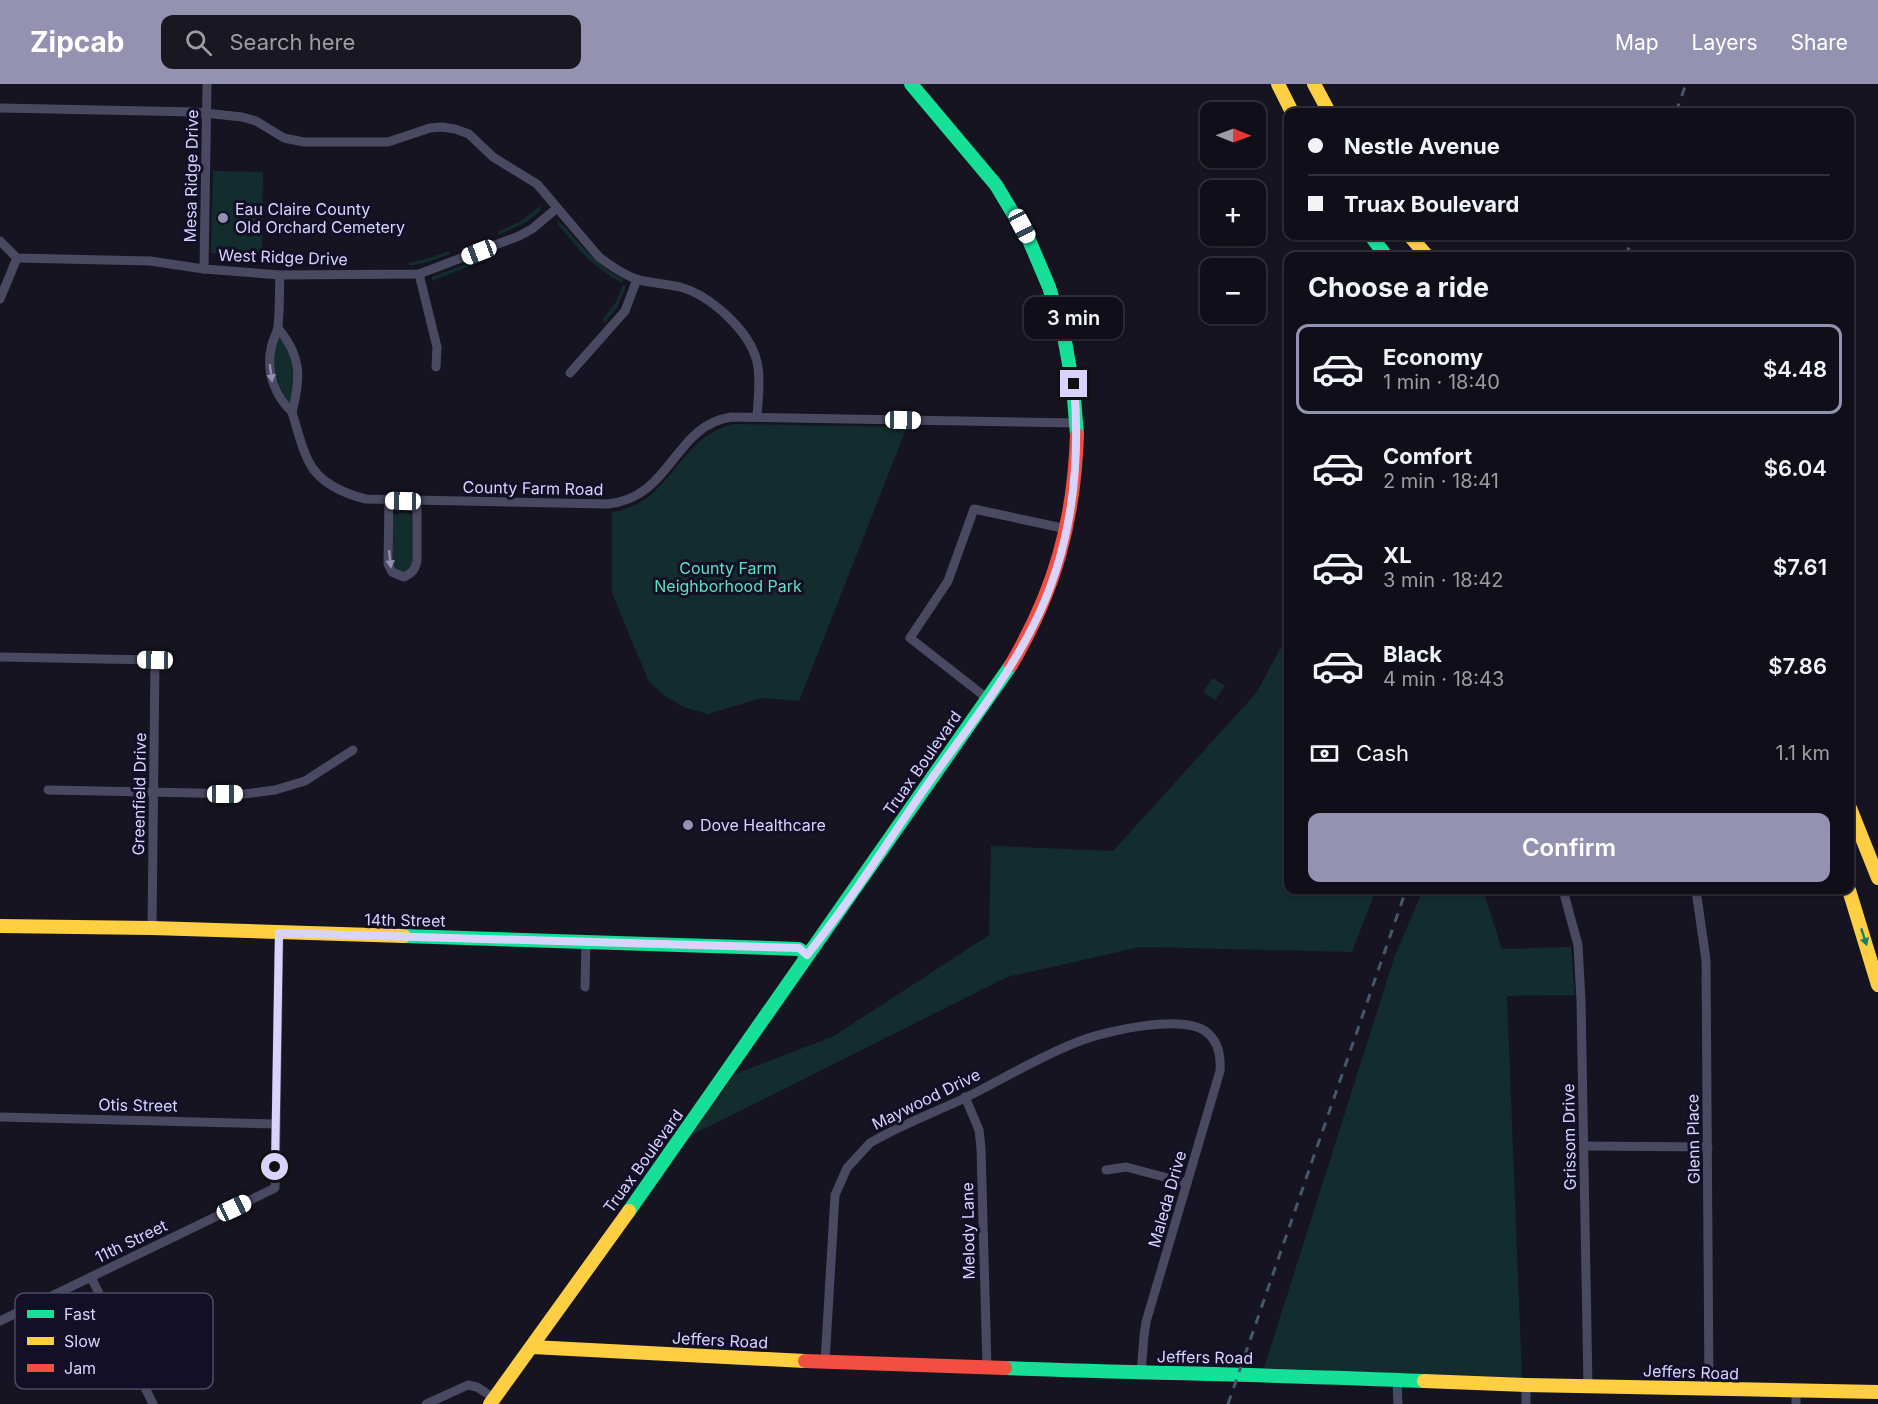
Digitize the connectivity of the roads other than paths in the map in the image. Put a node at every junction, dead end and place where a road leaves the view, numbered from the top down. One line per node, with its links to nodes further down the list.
1 (207, 84): 8 (street, Mesa Ridge Drive)
2 (911, 84): 24 (main road, Truax Boulevard)
3 (1278, 84): 6 (main road)
4 (1314, 84): 7 (main road)
5 (0, 108): 8 (street)
6 (1290, 108)
7 (1327, 108)
8 (207, 114): 9 (street); 14 (street, Mesa Ridge Drive)
9 (557, 208): 16 (street, West Ridge Drive); 17 (street)
10 (1413, 240): 12 (main road)
11 (0, 241): 13 (street)
12 (1424, 252)
13 (17, 258): 14 (street, West Ridge Drive); 18 (street)
14 (204, 269): 15 (street, West Ridge Drive)
15 (280, 274): 16 (street, West Ridge Drive); 19 (street, County Farm Road)
16 (419, 274): 20 (street)
17 (637, 279): 21 (street); 23 (street)
18 (0, 298)
19 (278, 328): 22 (street, County Farm Road); 22 (street, County Farm Road, one-way to 22)
20 (436, 367)
21 (570, 373)
22 (292, 412): 25 (street, County Farm Road)
23 (758, 417): 24 (street, County Farm Road); 26 (street, County Farm Road)
24 (1077, 423): 27 (main road, Truax Boulevard)
25 (389, 500): 26 (street, County Farm Road); 26 (street, one-way to 26)
26 (417, 501)
27 (1067, 529): 29 (main road, Truax Boulevard); 29 (street)
28 (0, 657): 32 (street, Greenfield Drive)
29 (987, 699): 42 (main road, Truax Boulevard)
30 (353, 750): 32 (street)
31 (48, 790): 32 (street)
32 (154, 793): 39 (street, Greenfield Drive)
33 (1854, 818): 34 (main road)
34 (1878, 878)
35 (1564, 894): 49 (street, Grissom Drive)
36 (1697, 894): 50 (street, Glenn Place)
37 (1850, 894): 43 (main road, one-way to 43)
38 (0, 926): 39 (main road, 14th Street)
39 (152, 928): 40 (main road, 14th Street)
40 (279, 933): 41 (main road, 14th Street); 48 (street)
41 (586, 941): 42 (main road, 14th Street); 44 (street)
42 (807, 955): 58 (main road, Truax Boulevard)
43 (1878, 985)
44 (585, 987)
45 (1211, 1036): 46 (street, Maywood Drive); 52 (street, Maleda Drive)
46 (965, 1098): 59 (street, Maywood Drive); 60 (street, Melody Lane)
47 (0, 1117): 48 (street, Otis Street)
48 (276, 1124): 53 (street, 11th Street)
49 (1584, 1146): 50 (street); 64 (street, Grissom Drive)
50 (1708, 1147): 66 (street, Glenn Place)
51 (1106, 1170): 52 (street)
52 (1187, 1183): 61 (street, Maleda Drive)
53 (91, 1277): 54 (street, 11th Street); 55 (street)
54 (58, 1293)
55 (99, 1293)
56 (15, 1314): 57 (street, 11th Street)
57 (0, 1321)
58 (532, 1347): 59 (main road, Jeffers Road); 69 (main road, Truax Boulevard)
59 (825, 1362): 60 (main road, Jeffers Road)
60 (987, 1367): 61 (main road, Jeffers Road)
61 (1141, 1373): 62 (main road, Jeffers Road)
62 (1397, 1380): 63 (main road, Jeffers Road); 72 (street)
63 (1526, 1385): 64 (main road, Jeffers Road); 73 (street)
64 (1588, 1386): 66 (main road, Jeffers Road)
65 (146, 1389): 70 (street)
66 (1709, 1389): 68 (main road, Jeffers Road)
67 (1878, 1392): 68 (main road, Jeffers Road)
68 (1796, 1398)
69 (492, 1401): 71 (street)
70 (153, 1404)
71 (426, 1404)
72 (1398, 1404)
73 (1526, 1404)

